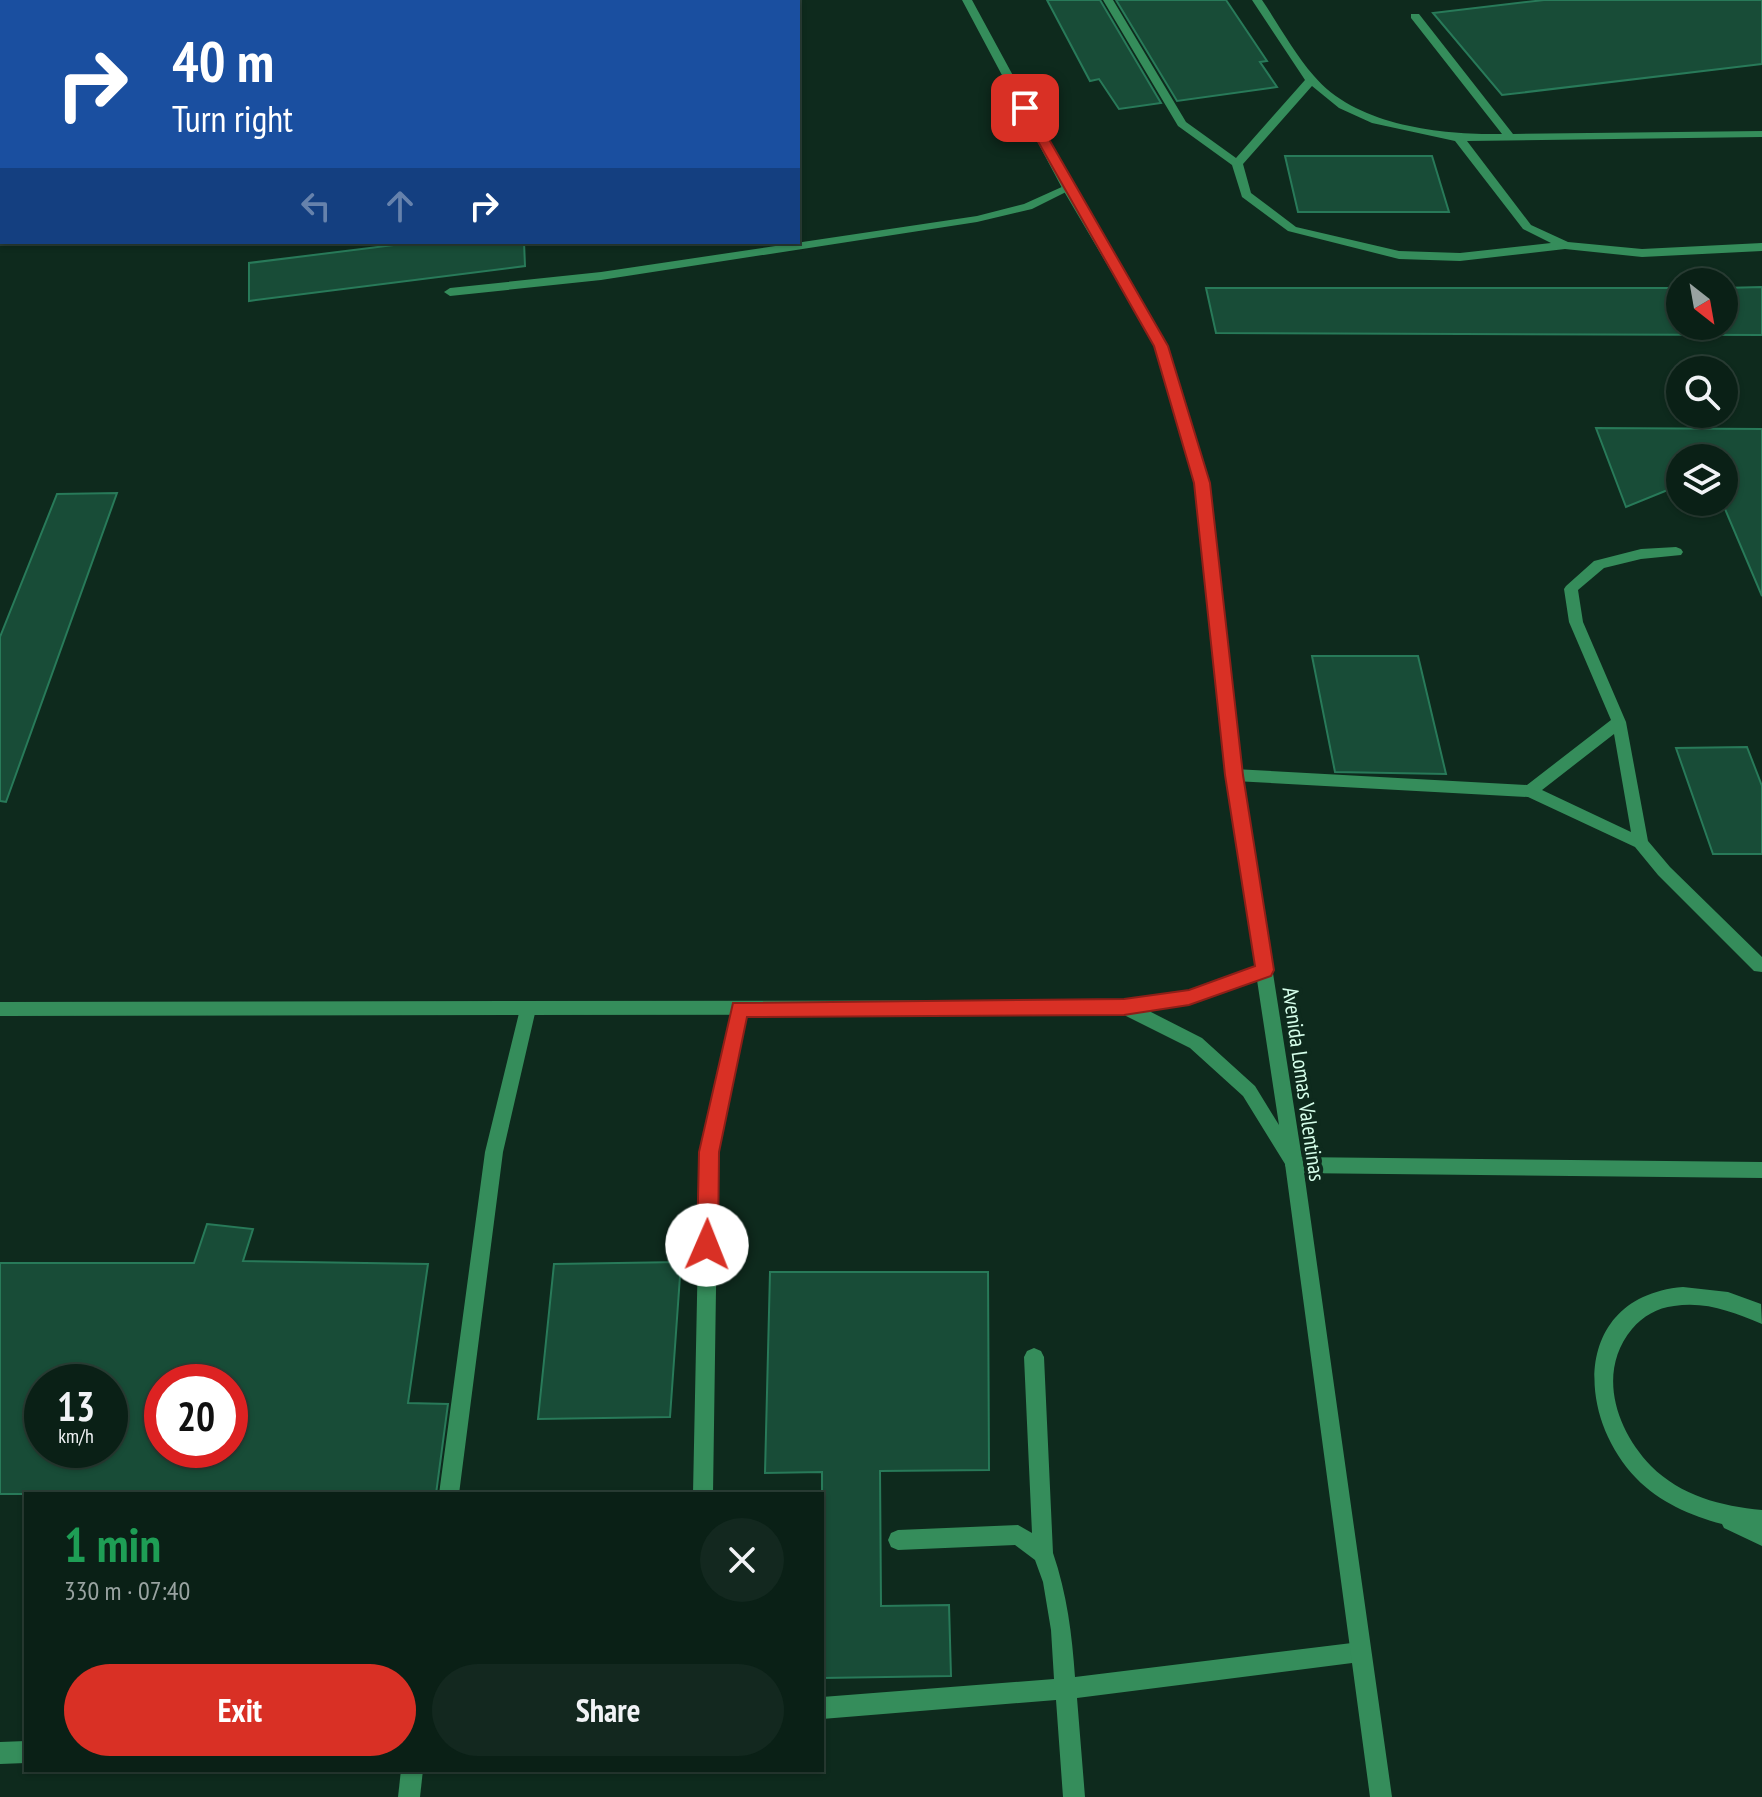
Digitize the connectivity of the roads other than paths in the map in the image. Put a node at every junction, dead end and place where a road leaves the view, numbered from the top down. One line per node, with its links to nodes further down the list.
1 (967, 0): 10 (street, Avenida Lomas Valentinas)
2 (1108, 0): 9 (street)
3 (1257, 0): 5 (street)
4 (1415, 16): 7 (street)
5 (1311, 80): 8 (street); 9 (street)
6 (1762, 134): 7 (street)
7 (1510, 137): 8 (street)
8 (1459, 138): 11 (street)
9 (1237, 164): 11 (street)
10 (1068, 188): 13 (street); 16 (street, Avenida Lomas Valentinas)
11 (1565, 245): 12 (street)
12 (1762, 247)
13 (450, 292)
14 (1676, 552): 15 (street)
15 (1619, 722): 17 (street); 18 (street)
16 (1234, 775): 17 (street); 20 (street, Avenida Lomas Valentinas)
17 (1530, 791): 18 (street)
18 (1641, 843): 19 (street)
19 (1760, 966)
20 (1265, 970): 21 (street); 25 (street, Avenida Lomas Valentinas)
21 (1124, 1007): 24 (street); 25 (street)
22 (0, 1009): 23 (street)
23 (528, 1009): 24 (street); 30 (street)
24 (740, 1009): 31 (street)
25 (1294, 1165): 26 (street); 36 (street, Avenida Lomas Valentinas)
26 (1762, 1170)
27 (1762, 1315): 29 (street)
28 (1034, 1357): 35 (street)
29 (1664, 1490): 32 (street); 33 (street)
30 (449, 1492)
31 (703, 1492)
32 (1762, 1520)
33 (1762, 1536)
34 (898, 1540): 35 (street)
35 (1043, 1553): 37 (street)
36 (1360, 1652): 37 (street); 44 (street, Avenida Lomas Valentinas)
37 (1065, 1689): 38 (street); 43 (street)
38 (824, 1708)
39 (24, 1752): 40 (street)
40 (0, 1753)
41 (412, 1772): 42 (street)
42 (409, 1797)
43 (1074, 1797)
44 (1381, 1797)

